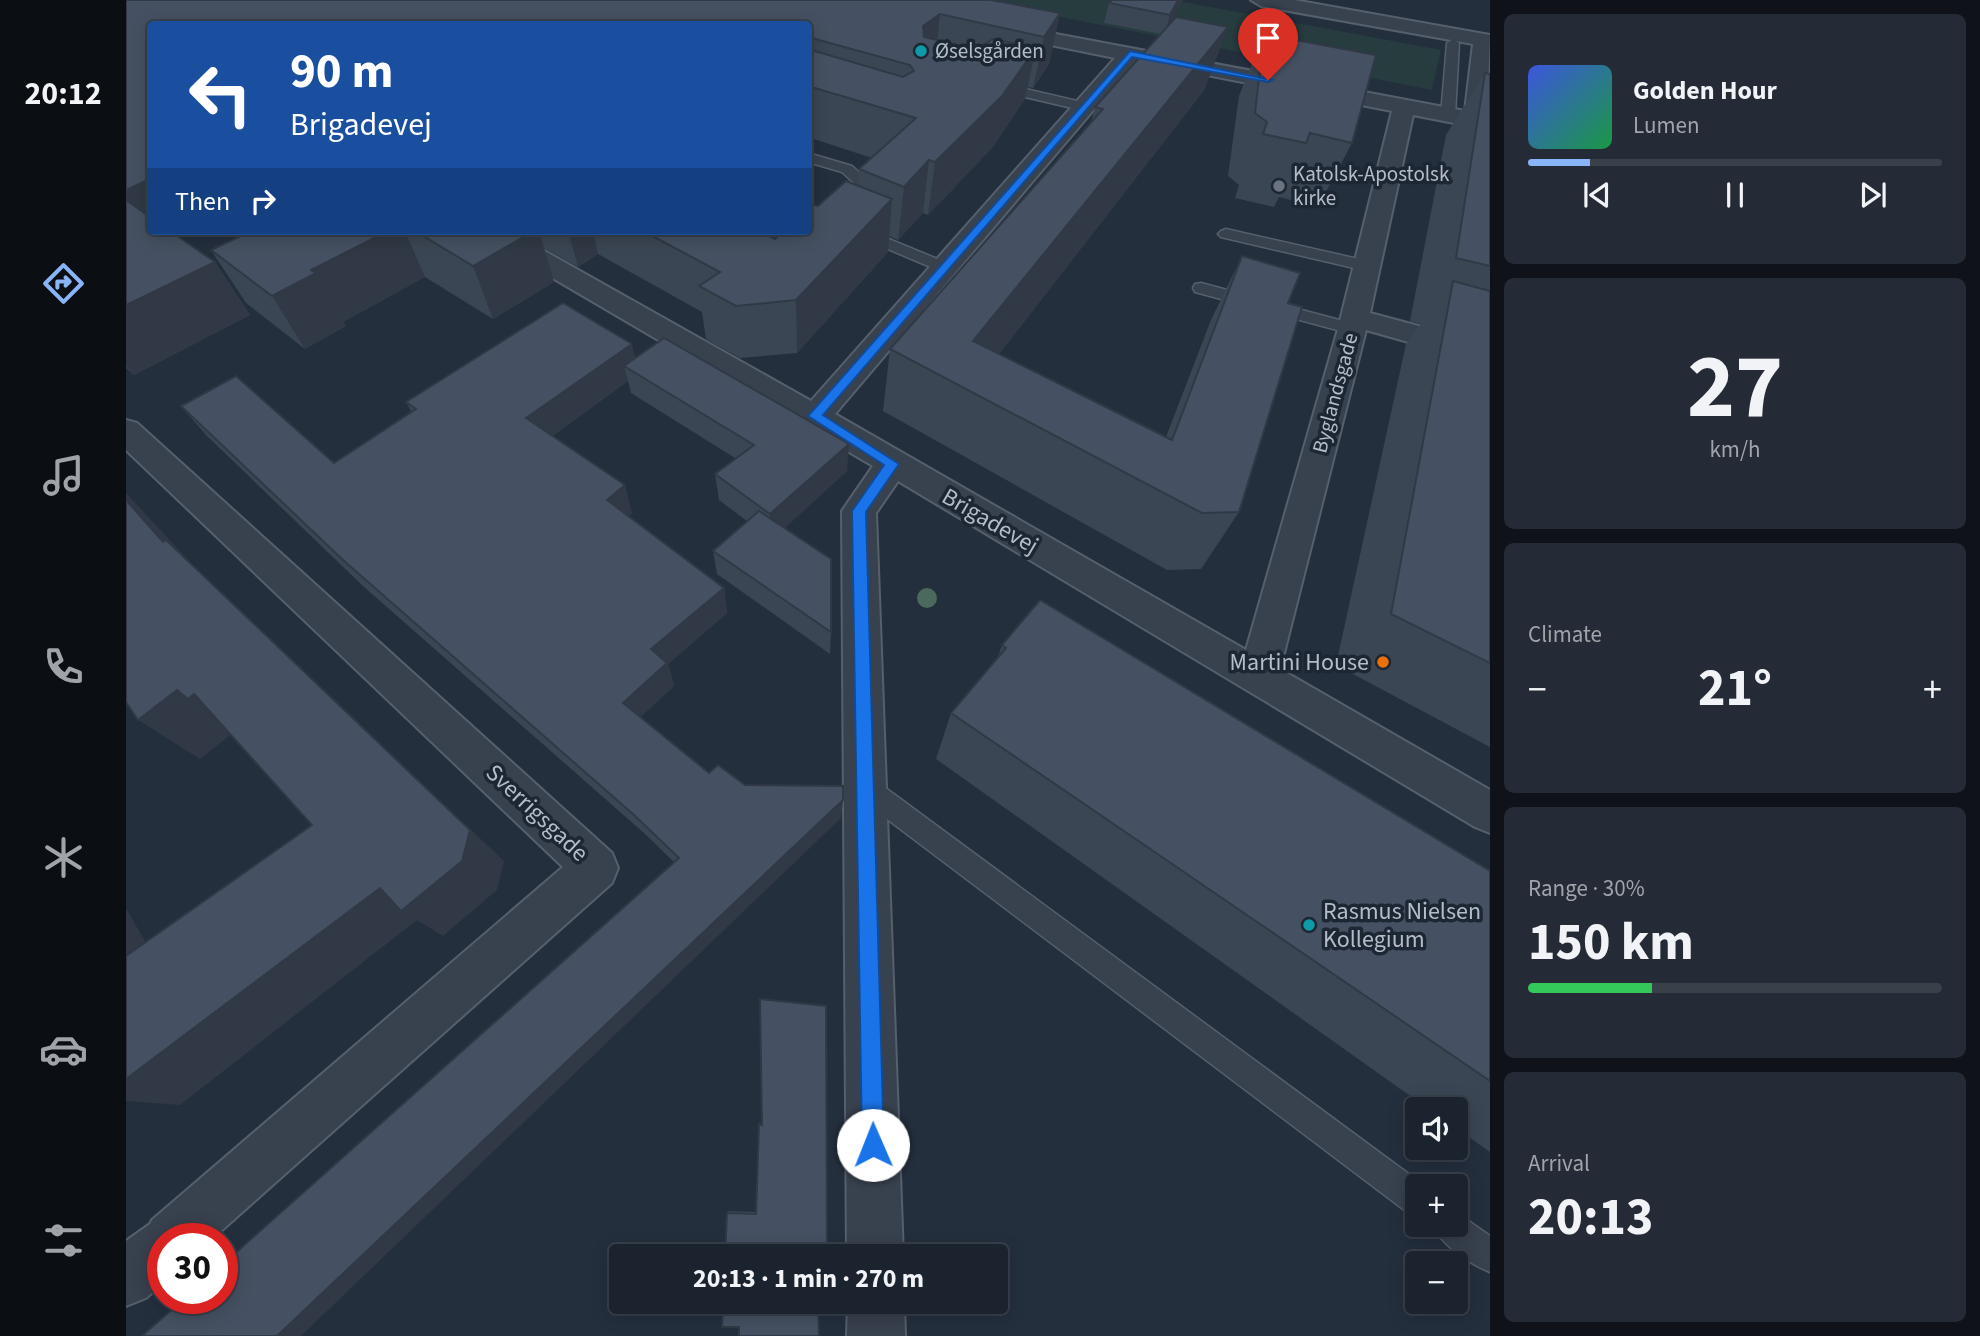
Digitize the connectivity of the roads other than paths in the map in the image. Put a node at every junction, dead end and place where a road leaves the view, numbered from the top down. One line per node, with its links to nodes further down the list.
1 (1261, 0): 9 (street)
2 (984, 26): 4 (street)
3 (1453, 43): 8 (lane)
4 (1130, 54): 6 (street); 7 (street)
5 (981, 82): 7 (lane)
6 (1404, 106): 8 (street); 15 (street, Byglandsgade)
7 (1085, 107): 16 (street)
8 (1448, 115): 9 (street)
9 (1482, 121)
10 (812, 157): 11 (lane)
11 (836, 222): 12 (lane); 16 (lane)
12 (812, 230)
13 (1226, 234): 15 (lane)
14 (497, 235): 20 (street, Brigadevej)
15 (1367, 266): 18 (street, Byglandsgade)
16 (946, 268): 20 (street)
17 (1201, 288): 18 (lane)
18 (1353, 323): 19 (street); 23 (street, Byglandsgade)
19 (1490, 355)
20 (815, 416): 22 (street, Brigadevej)
21 (126, 431): 27 (street, Sverrigsgade)
22 (893, 464): 23 (street, Brigadevej); 24 (street)
23 (1258, 678): 25 (street, Brigadevej)
24 (863, 786): 26 (lane); 29 (street)
25 (1490, 813)
26 (1405, 1191)
27 (189, 1223)
28 (1465, 1237): 30 (lane)
29 (875, 1244)
30 (1490, 1256)
31 (147, 1260): 32 (street)
32 (126, 1278)
33 (876, 1314): 34 (street)
34 (876, 1336)

